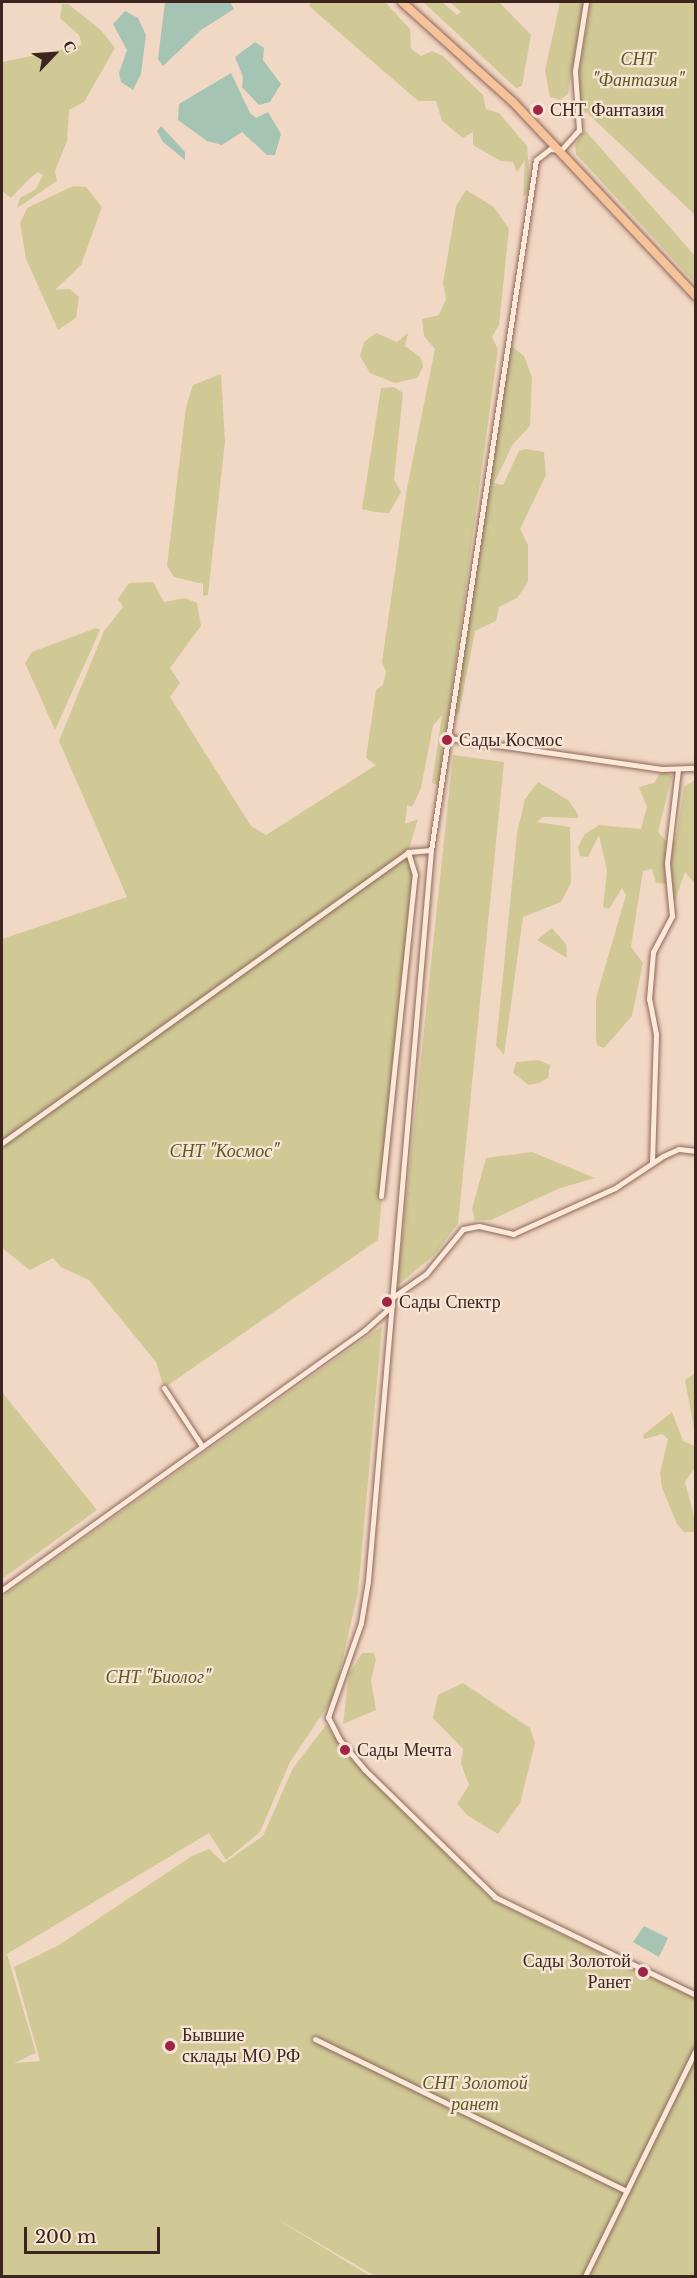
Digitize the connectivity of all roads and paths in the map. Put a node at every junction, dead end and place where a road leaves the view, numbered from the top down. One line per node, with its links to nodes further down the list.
1 (402, 2): 4 (main road)
2 (410, 2): 4 (main road)
3 (586, 2): 4 (street)
4 (562, 149): 5 (main road); 6 (main road); 7 (street)
5 (696, 288)
6 (696, 296)
7 (449, 738): 9 (street); 10 (street)
8 (696, 768): 9 (street)
9 (678, 769): 14 (street)
10 (431, 850): 11 (street); 16 (street)
11 (408, 852): 12 (street); 15 (street)
12 (2, 1143)
13 (696, 1151): 14 (street)
14 (652, 1162): 16 (street)
15 (381, 1196)
16 (393, 1297): 17 (street)
17 (392, 1306): 19 (street); 21 (street)
18 (164, 1388): 19 (street)
19 (202, 1446): 20 (street)
20 (2, 1590)
21 (696, 1995)
22 (315, 2039): 24 (street)
23 (696, 2049): 24 (street)
24 (626, 2191): 25 (street)
25 (585, 2277)

